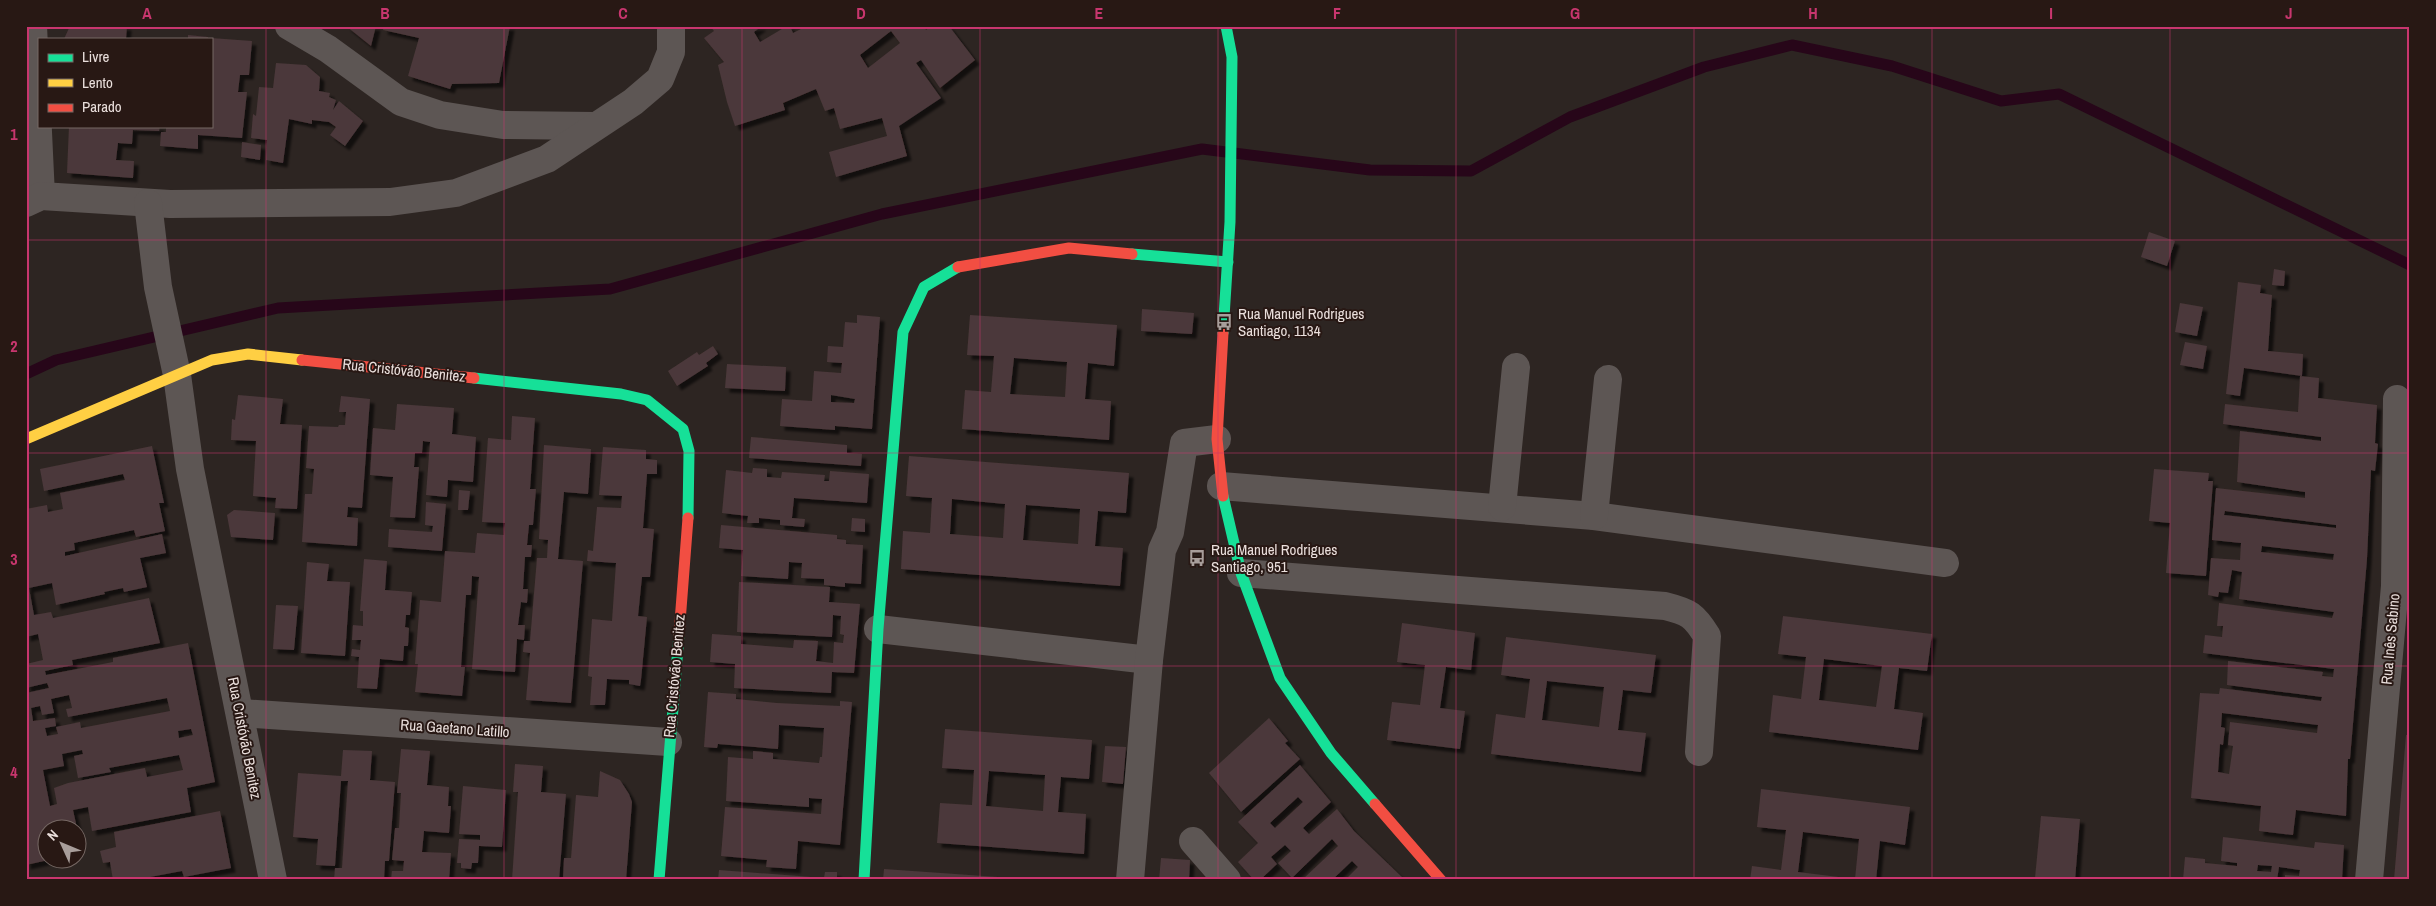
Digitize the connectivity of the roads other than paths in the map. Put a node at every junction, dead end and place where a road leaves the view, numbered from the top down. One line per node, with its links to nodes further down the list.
1 (33, 26): 6 (street)
2 (289, 26): 5 (street)
3 (670, 26): 5 (street)
4 (1226, 26): 8 (street)
5 (595, 126): 7 (street)
6 (34, 200): 7 (street)
7 (148, 203): 10 (street)
8 (1228, 262): 14 (street); 20 (street)
9 (1516, 367): 16 (street)
10 (177, 375): 13 (street); 22 (street, Rua Cristóvão Benitez); 23 (street, Rua Cristóvão Benitez)
11 (1608, 379): 17 (street)
12 (2397, 399): 32 (street, Rua Inês Sabino)
13 (26, 439)
14 (1217, 439): 15 (street); 21 (street)
15 (1221, 486): 16 (street); 19 (street)
16 (1502, 507): 17 (street)
17 (1594, 516): 18 (street)
18 (1945, 564)
19 (1241, 573): 24 (street); 31 (street)
20 (878, 629): 21 (street); 28 (street)
21 (1149, 660): 29 (street)
22 (241, 713): 23 (street, Rua Gaetano Latillo); 26 (street, Rua Cristóvão Benitez)
23 (668, 742): 27 (street, Rua Cristóvão Benitez)
24 (1699, 752)
25 (1193, 841): 30 (street)
26 (273, 880)
27 (659, 880)
28 (864, 880)
29 (1130, 880)
30 (1227, 880)
31 (1441, 880)
32 (2370, 880)

